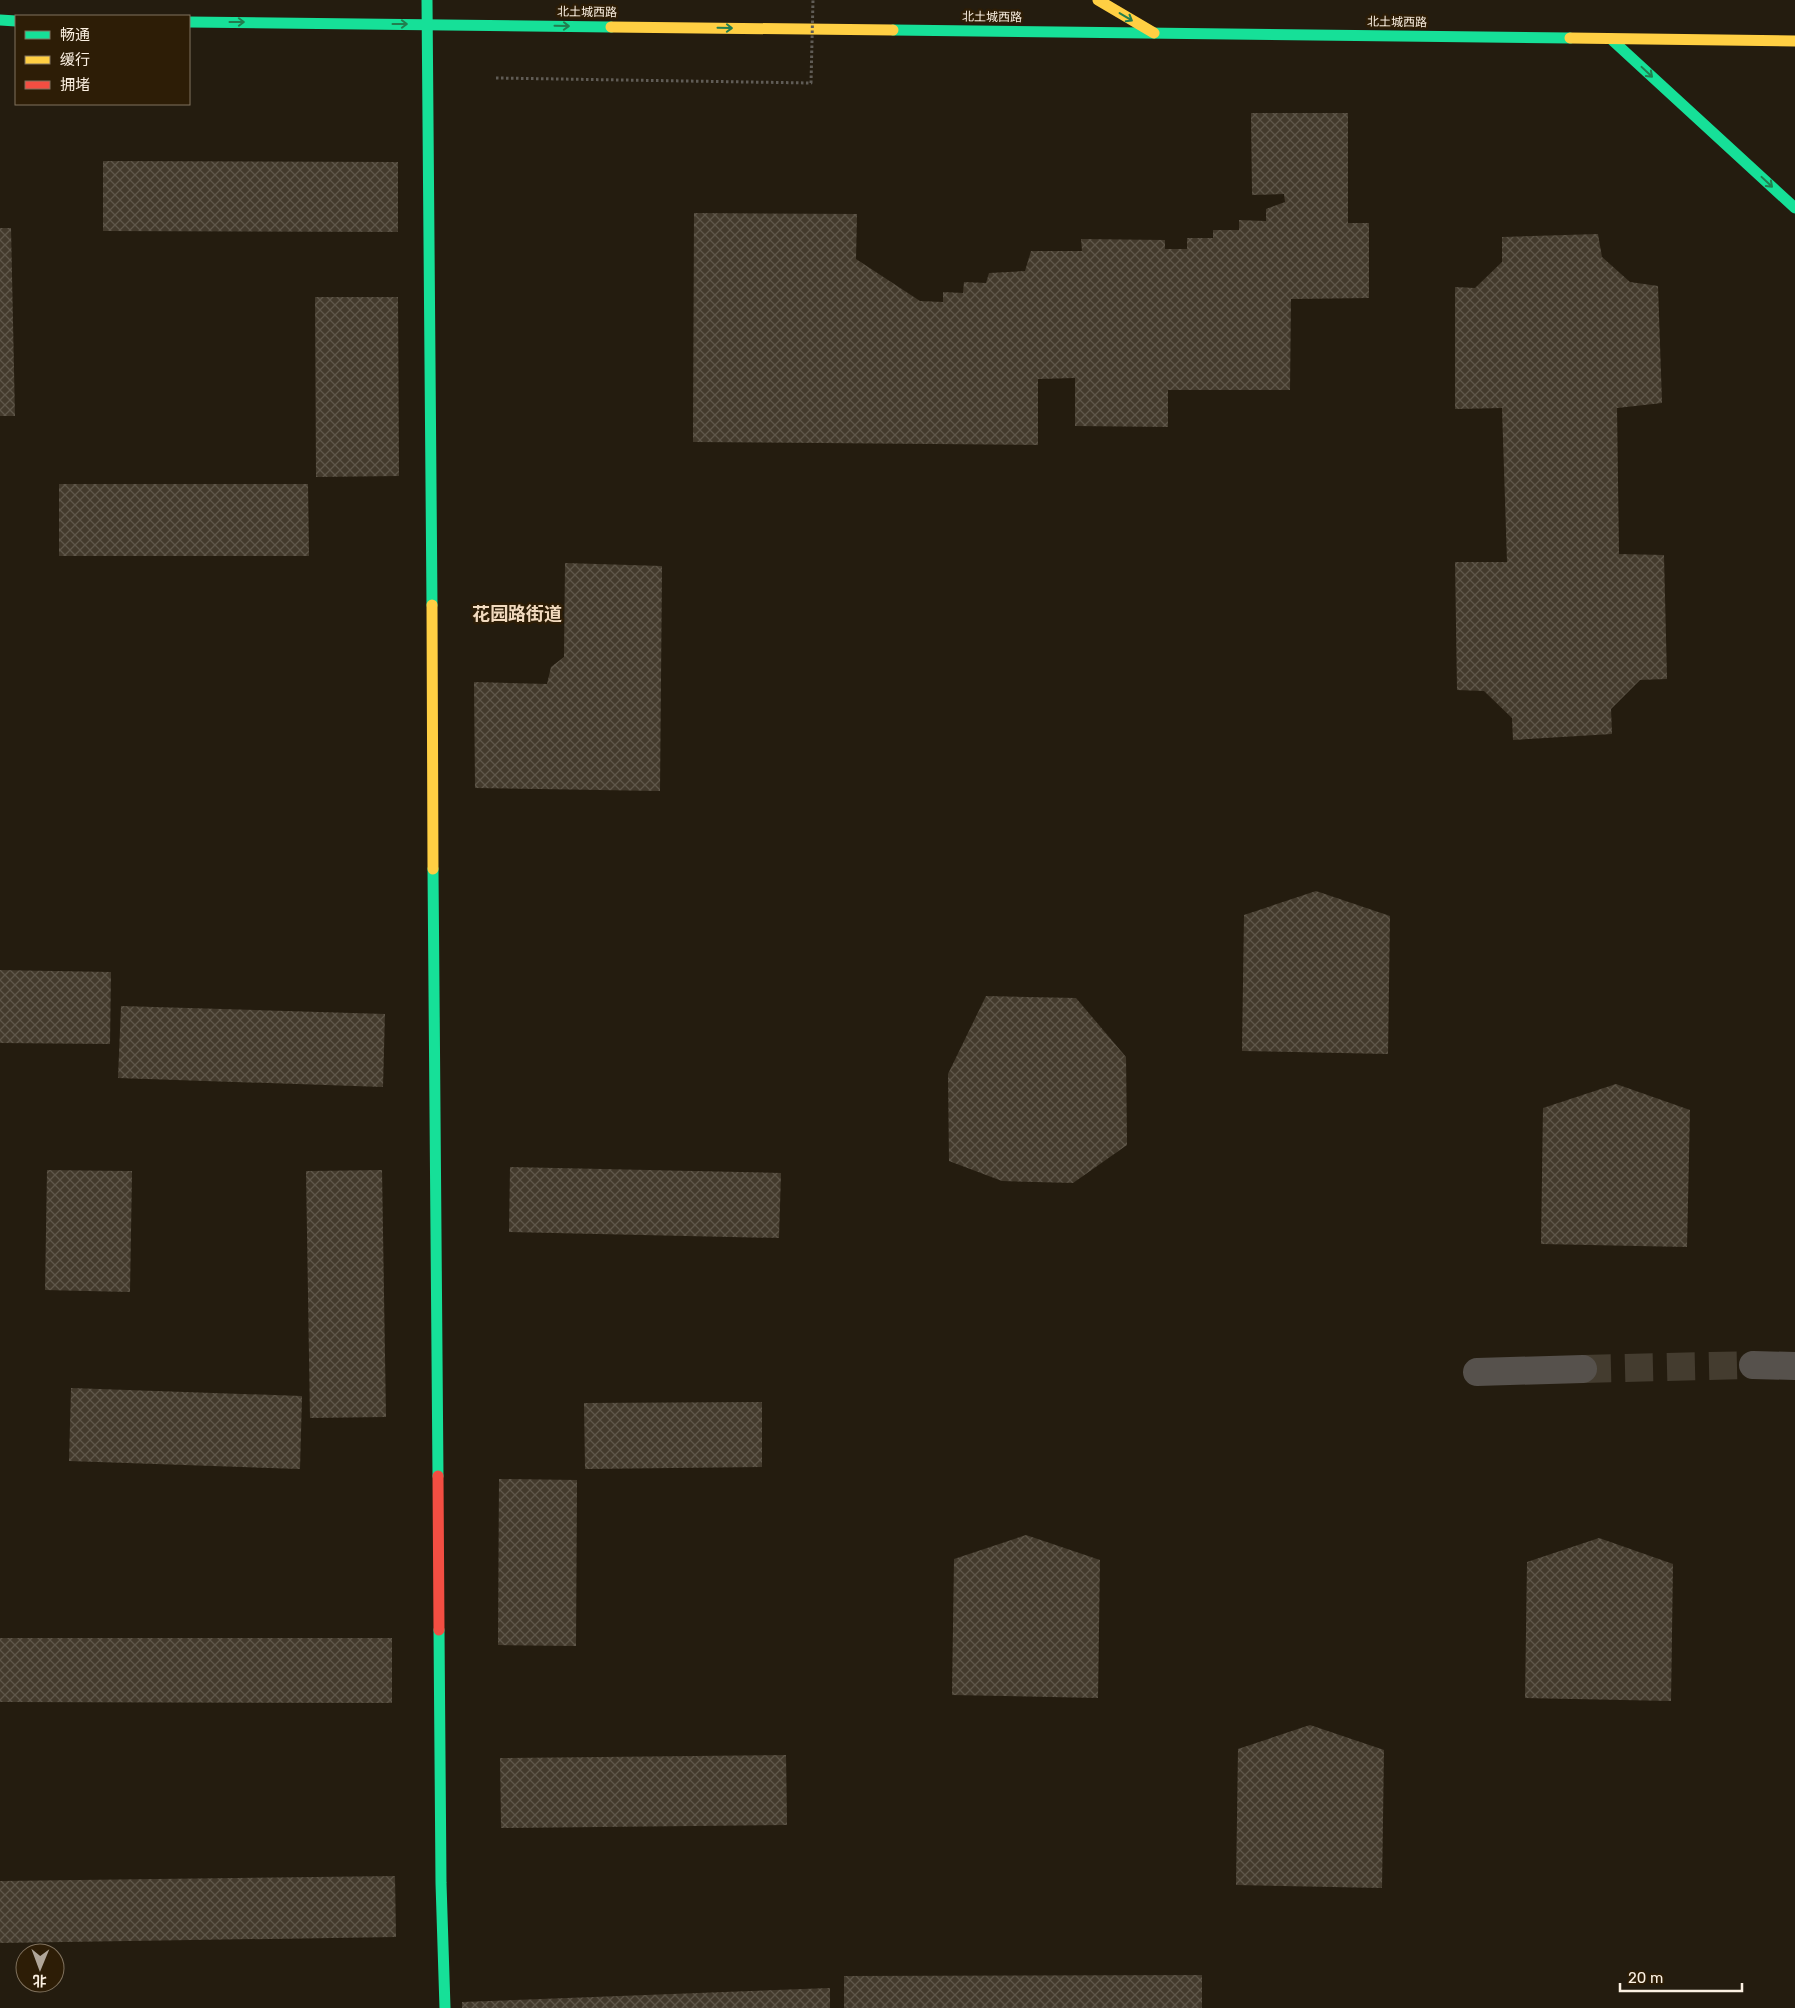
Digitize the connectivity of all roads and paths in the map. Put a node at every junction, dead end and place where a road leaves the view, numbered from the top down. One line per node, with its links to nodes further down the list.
1 (427, 0): 7 (street)
2 (813, 0): 11 (path, bridge)
3 (1098, 0): 8 (street, one-way to 8)
4 (0, 20): 5 (street)
5 (15, 20)
6 (190, 22): 7 (street, 北土城西路, one-way to 7)
7 (427, 24): 8 (street, 北土城西路, one-way to 8); 17 (street)
8 (1154, 33): 9 (street, 北土城西路)
9 (1611, 38): 10 (street, 北土城西路); 12 (street, one-way to 12)
10 (1795, 41)
11 (496, 78)
12 (1795, 208)
13 (1753, 1365): 14 (street)
14 (1795, 1366)
15 (1583, 1369): 16 (street)
16 (1477, 1372)
17 (445, 2008)

